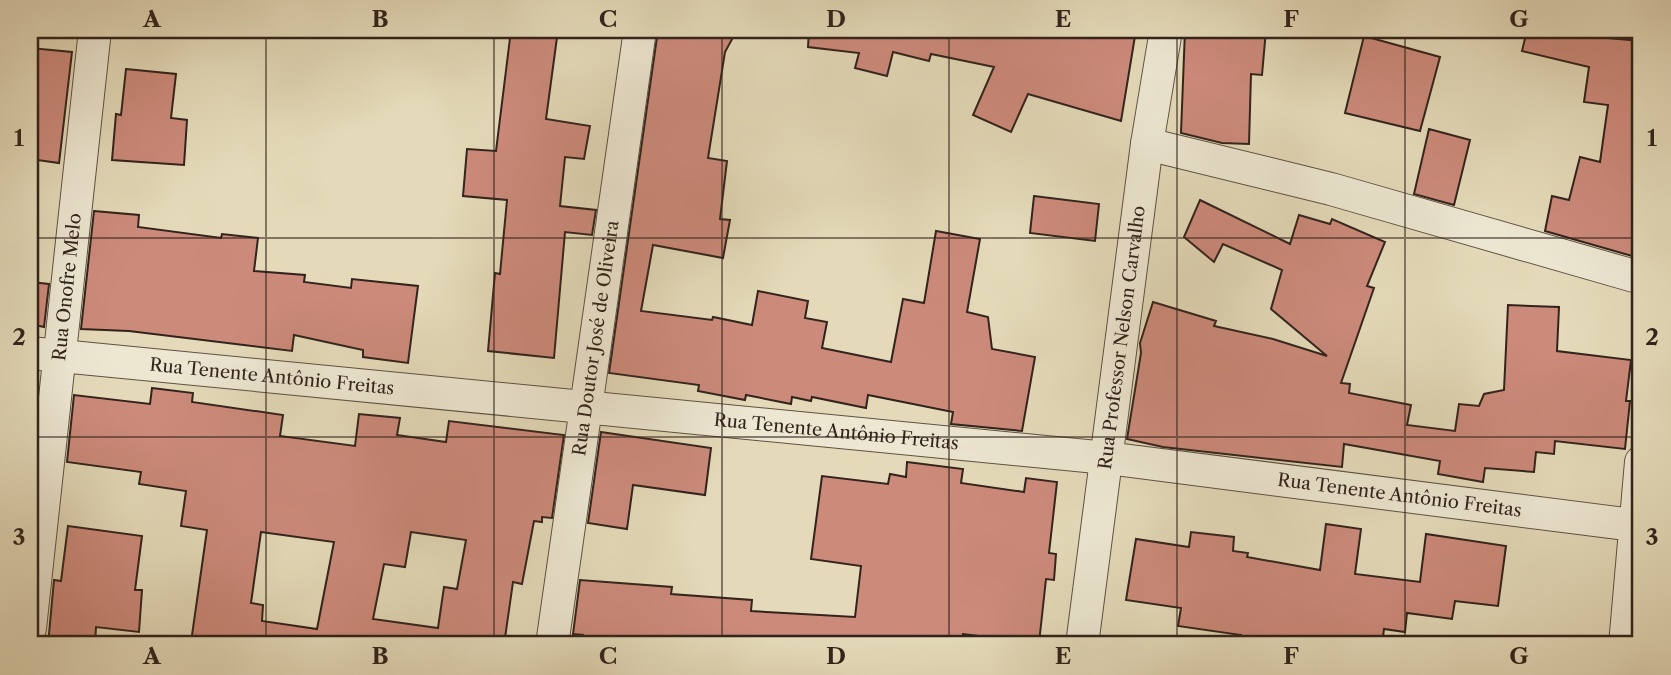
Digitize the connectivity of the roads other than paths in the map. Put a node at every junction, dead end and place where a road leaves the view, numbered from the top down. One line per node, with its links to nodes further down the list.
1 (95, 30): 6 (street, Rua Onofre Melo)
2 (640, 30): 7 (street, Rua Doutor José de Oliveira)
3 (1166, 30): 4 (street, Rua Professor Nelson Carvalho)
4 (1147, 144): 5 (street); 8 (street, Rua Professor Nelson Carvalho)
5 (1641, 278)
6 (43, 355): 7 (street, Rua Tenente Antônio Freitas); 11 (street, Rua Onofre Melo)
7 (584, 407): 8 (street, Rua Tenente Antônio Freitas); 12 (street, Rua Doutor José de Oliveira)
8 (1107, 458): 10 (street, Rua Tenente Antônio Freitas); 13 (street, Rua Professor Nelson Carvalho)
9 (1641, 462): 10 (street)
10 (1639, 525): 14 (street)
11 (30, 628)
12 (552, 645)
13 (1082, 645)
14 (1625, 645)

